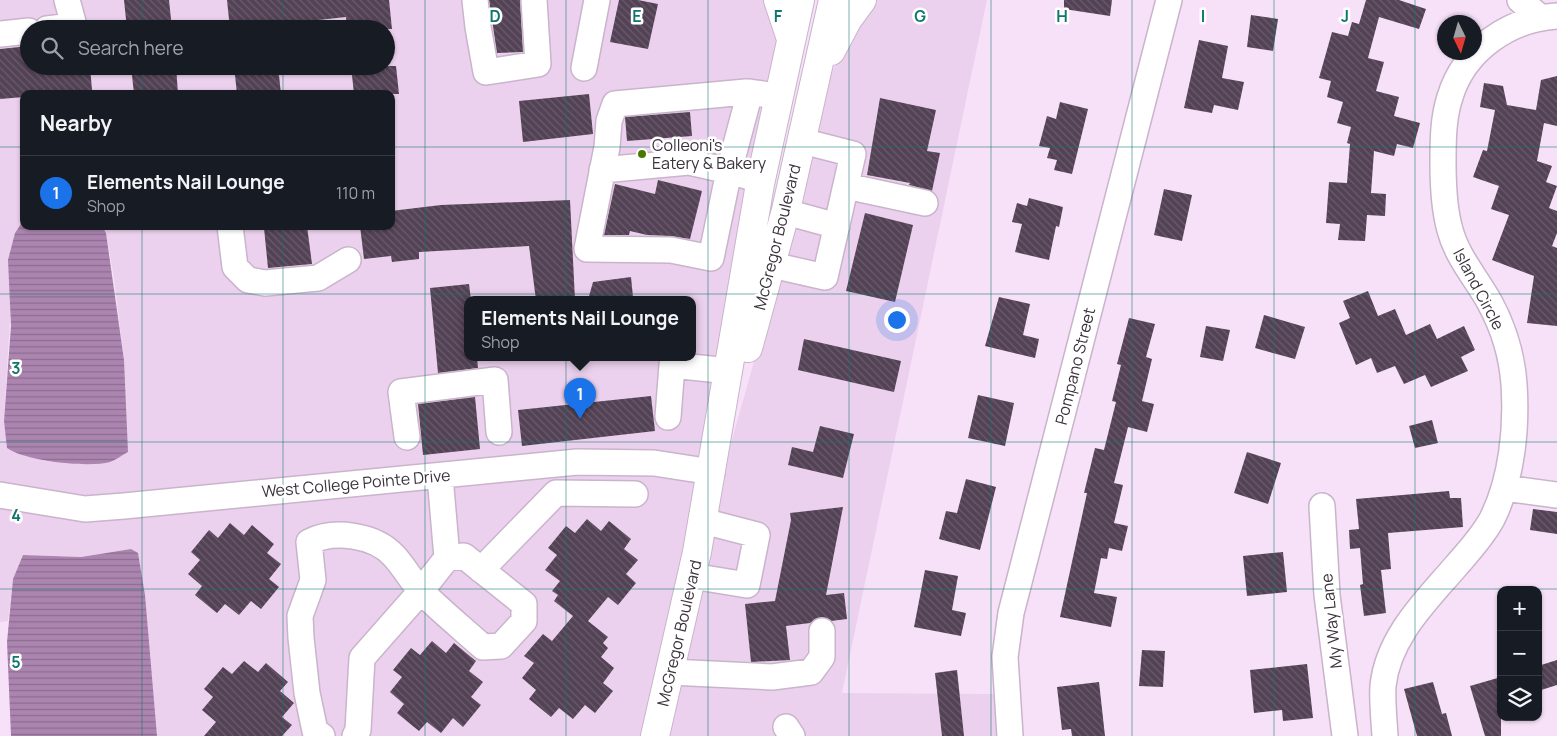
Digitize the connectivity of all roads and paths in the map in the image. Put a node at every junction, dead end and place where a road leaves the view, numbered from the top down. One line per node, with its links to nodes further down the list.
1 (67, 0): 12 (street)
2 (475, 0): 3 (street)
3 (534, 0)
4 (597, 0): 16 (street)
5 (778, 0): 15 (main road)
6 (800, 0): 15 (main road, McGregor Boulevard)
7 (833, 0): 17 (main road, McGregor Boulevard)
8 (862, 0): 17 (main road)
9 (1168, 0): 54 (street, Pompano Street)
10 (1520, 0): 11 (street)
11 (1549, 18): 39 (street, Island Circle)
12 (73, 20)
13 (20, 32): 14 (street)
14 (0, 34)
15 (791, 41): 19 (main road, McGregor Boulevard)
16 (584, 68)
17 (814, 86): 20 (main road, McGregor Boulevard)
18 (750, 92): 19 (street); 21 (street); 22 (street)
19 (779, 96): 23 (main road, McGregor Boulevard)
20 (802, 141): 24 (street); 26 (main road, McGregor Boulevard)
21 (604, 159): 22 (street); 29 (street)
22 (729, 170): 23 (street); 29 (street)
23 (760, 180): 30 (main road, McGregor Boulevard)
24 (846, 186): 25 (street); 27 (street)
25 (925, 203)
26 (786, 212): 27 (street); 32 (main road, McGregor Boulevard)
27 (837, 226): 32 (street)
28 (230, 230): 31 (street)
29 (715, 241): 30 (street)
30 (749, 248): 33 (main road, McGregor Boulevard)
31 (348, 260)
32 (772, 265): 37 (main road, McGregor Boulevard)
33 (729, 371): 34 (street); 37 (main road, McGregor Boulevard)
34 (668, 417)
35 (499, 432): 36 (street)
36 (407, 437)
37 (712, 472): 38 (street, West College Pointe Drive); 44 (main road, McGregor Boulevard)
38 (440, 476): 40 (street, West College Pointe Drive); 45 (street)
39 (1504, 488): 42 (street); 56 (street, Island Circle)
40 (0, 494)
41 (635, 494): 46 (street)
42 (1557, 495)
43 (1322, 506): 55 (street, My Way Lane)
44 (703, 521): 47 (main road, McGregor Boulevard); 47 (street)
45 (447, 558): 46 (street); 48 (street)
46 (481, 570): 48 (street)
47 (692, 576): 50 (main road, McGregor Boulevard)
48 (421, 591): 51 (street); 52 (street)
49 (822, 631): 50 (street)
50 (670, 672): 53 (main road, McGregor Boulevard)
51 (322, 736)
52 (355, 736)
53 (655, 736)
54 (1010, 736)
55 (1345, 736)
56 (1385, 736)

